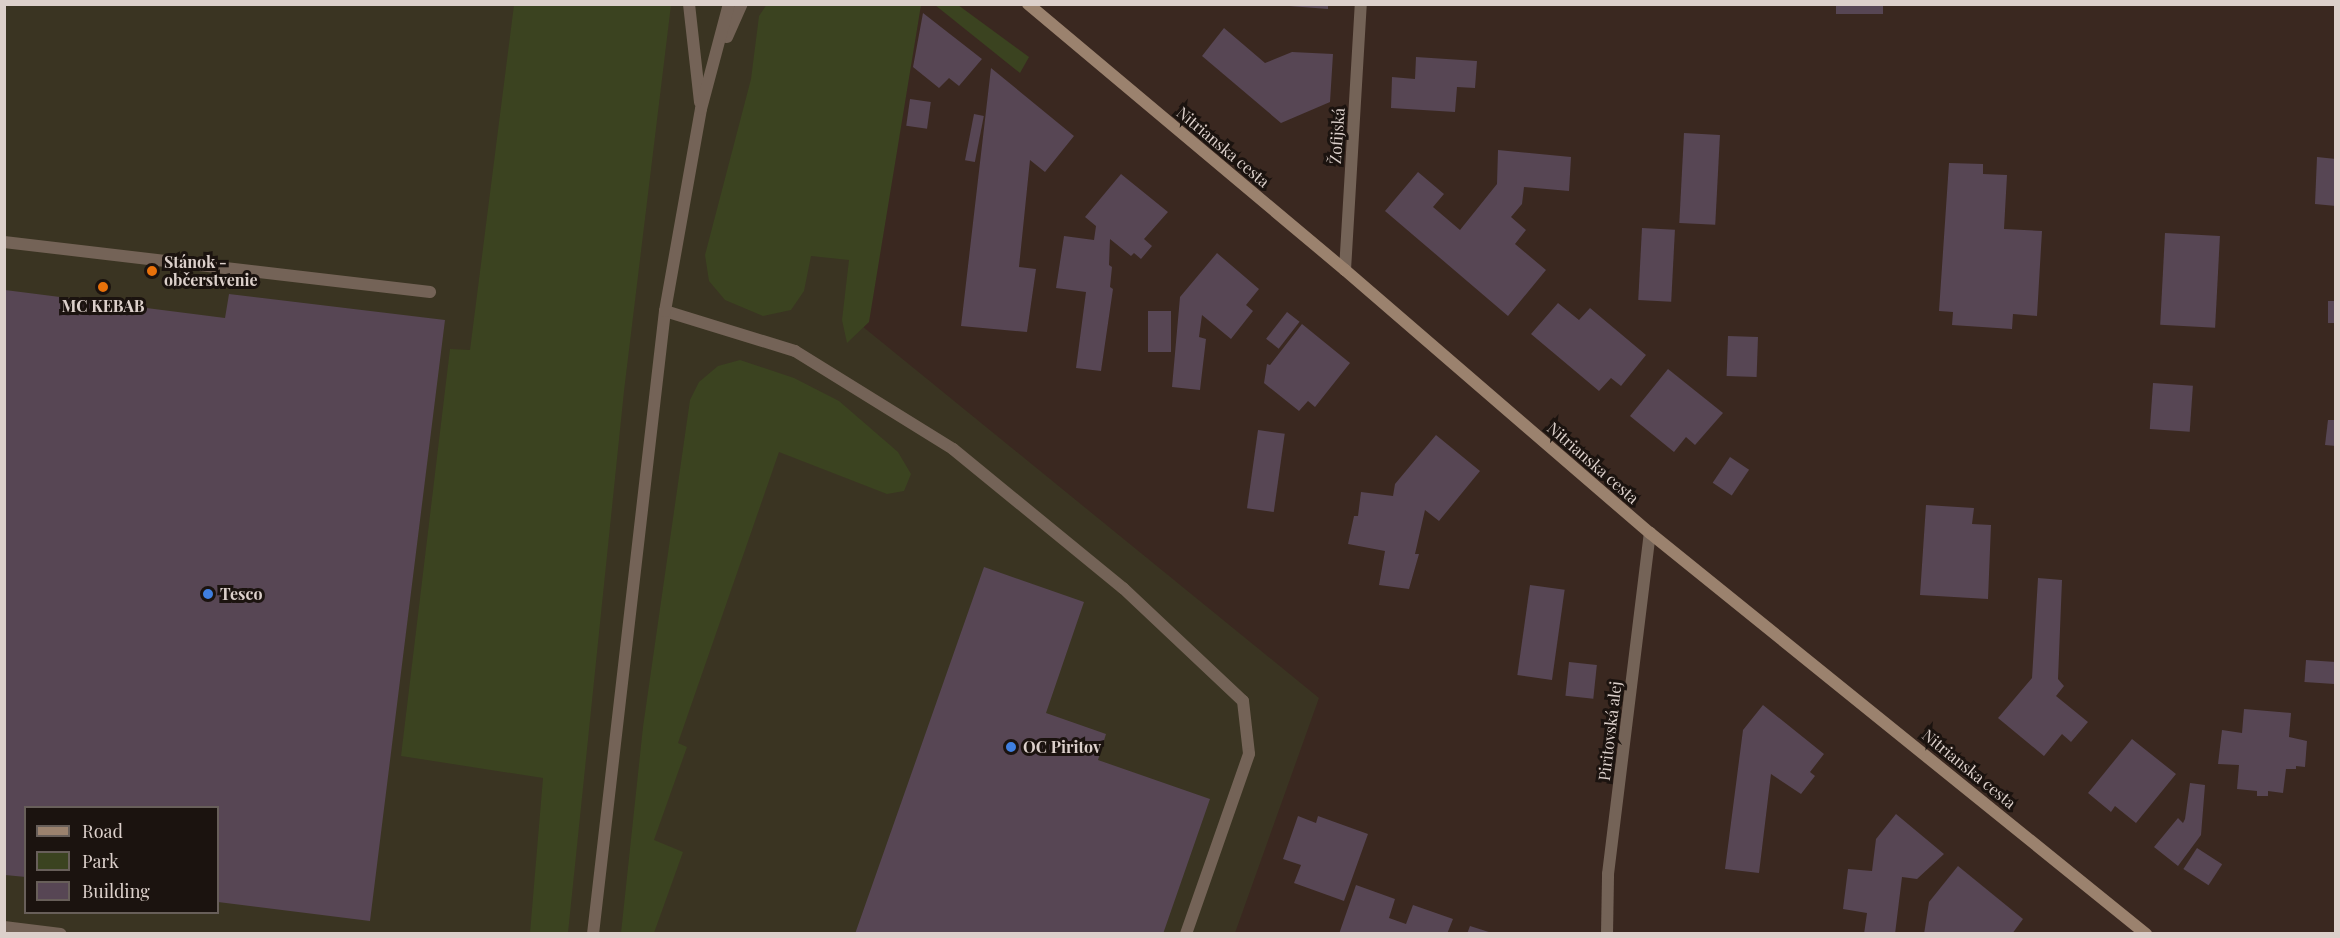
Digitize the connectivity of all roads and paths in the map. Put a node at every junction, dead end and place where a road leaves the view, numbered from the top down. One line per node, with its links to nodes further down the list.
1 (689, 4): 7 (street)
2 (729, 4): 6 (street)
3 (742, 4): 6 (street)
4 (1028, 4): 9 (main road, Nitrianska cesta)
5 (1361, 4): 9 (street, Žofijská)
6 (716, 60): 7 (street)
7 (701, 109): 11 (street)
8 (4, 242): 10 (street)
9 (1345, 270): 12 (main road, Nitrianska cesta)
10 (430, 292)
11 (665, 310): 15 (street); 16 (street)
12 (1650, 533): 17 (street, Piritovská alej); 18 (main road, Nitrianska cesta)
13 (4, 927): 14 (street)
14 (61, 933)
15 (593, 933)
16 (1186, 933)
17 (1607, 933)
18 (2146, 933)

